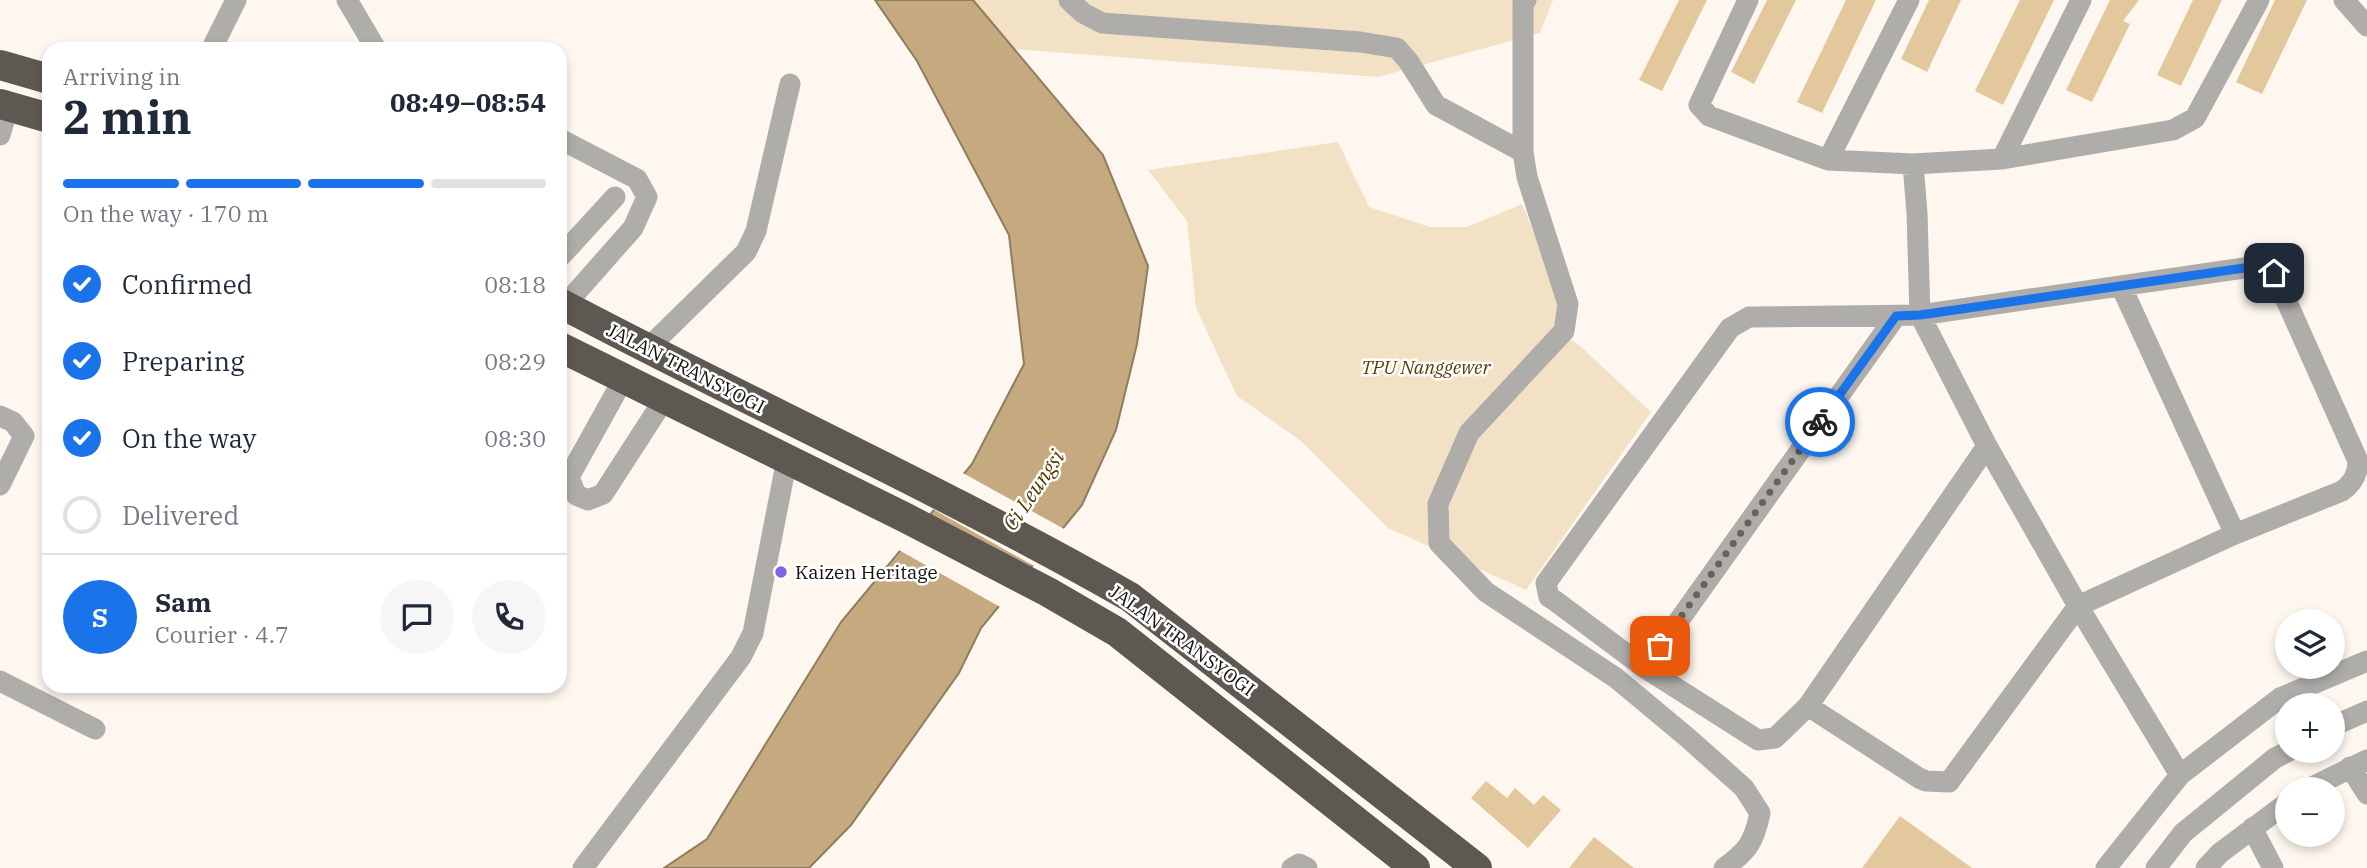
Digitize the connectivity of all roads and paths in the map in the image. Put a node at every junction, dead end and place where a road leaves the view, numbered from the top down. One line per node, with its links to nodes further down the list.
1 (236, 0): 9 (street)
2 (347, 0): 10 (street)
3 (1069, 0): 17 (street)
4 (1526, 0): 17 (street)
5 (1748, 0): 19 (street)
6 (1909, 0): 19 (street)
7 (2081, 0): 18 (street)
8 (2259, 0): 18 (street)
9 (215, 42)
10 (372, 42)
11 (0, 65): 12 (highway)
12 (42, 77)
13 (790, 84): 28 (street)
14 (3, 115): 15 (highway)
15 (42, 118)
16 (567, 143): 24 (street)
17 (1523, 152): 57 (street)
18 (2002, 159): 20 (street)
19 (1828, 160): 20 (street)
20 (1913, 163): 26 (street)
21 (615, 197): 22 (street)
22 (567, 249)
23 (2121, 286): 26 (street); 36 (street); 36 (street)
24 (567, 300)
25 (567, 306): 28 (highway, JALAN TRANSYOGI)
26 (1920, 315): 27 (street); 33 (street)
27 (1896, 316): 39 (street); 39 (street)
28 (647, 349): 56 (highway, JALAN TRANSYOGI)
29 (567, 350): 31 (highway, JALAN TRANSYOGI)
30 (615, 394): 31 (street)
31 (665, 398): 34 (highway, JALAN TRANSYOGI)
32 (0, 416): 35 (street)
33 (1987, 446): 37 (street); 41 (street)
34 (787, 459): 52 (street); 55 (highway, JALAN TRANSYOGI)
35 (0, 485)
36 (2235, 534): 37 (street)
37 (2078, 606): 41 (street); 47 (street)
38 (2367, 661): 47 (street)
39 (1645, 668): 41 (street)
40 (0, 681): 44 (street)
41 (1808, 706)
42 (2367, 711): 43 (street)
43 (2345, 721)
44 (95, 729)
45 (2275, 758): 59 (street)
46 (2359, 764): 48 (street); 49 (street)
47 (2180, 775): 58 (street)
48 (2332, 777)
49 (2367, 794)
50 (2275, 812): 51 (street)
51 (2252, 828): 60 (street); 61 (street)
52 (583, 868)
53 (1292, 868): 54 (street)
54 (1307, 868)
55 (1415, 868)
56 (1477, 868)
57 (1724, 868)
58 (2106, 868)
59 (2156, 868)
60 (2206, 868)
61 (2273, 868)

